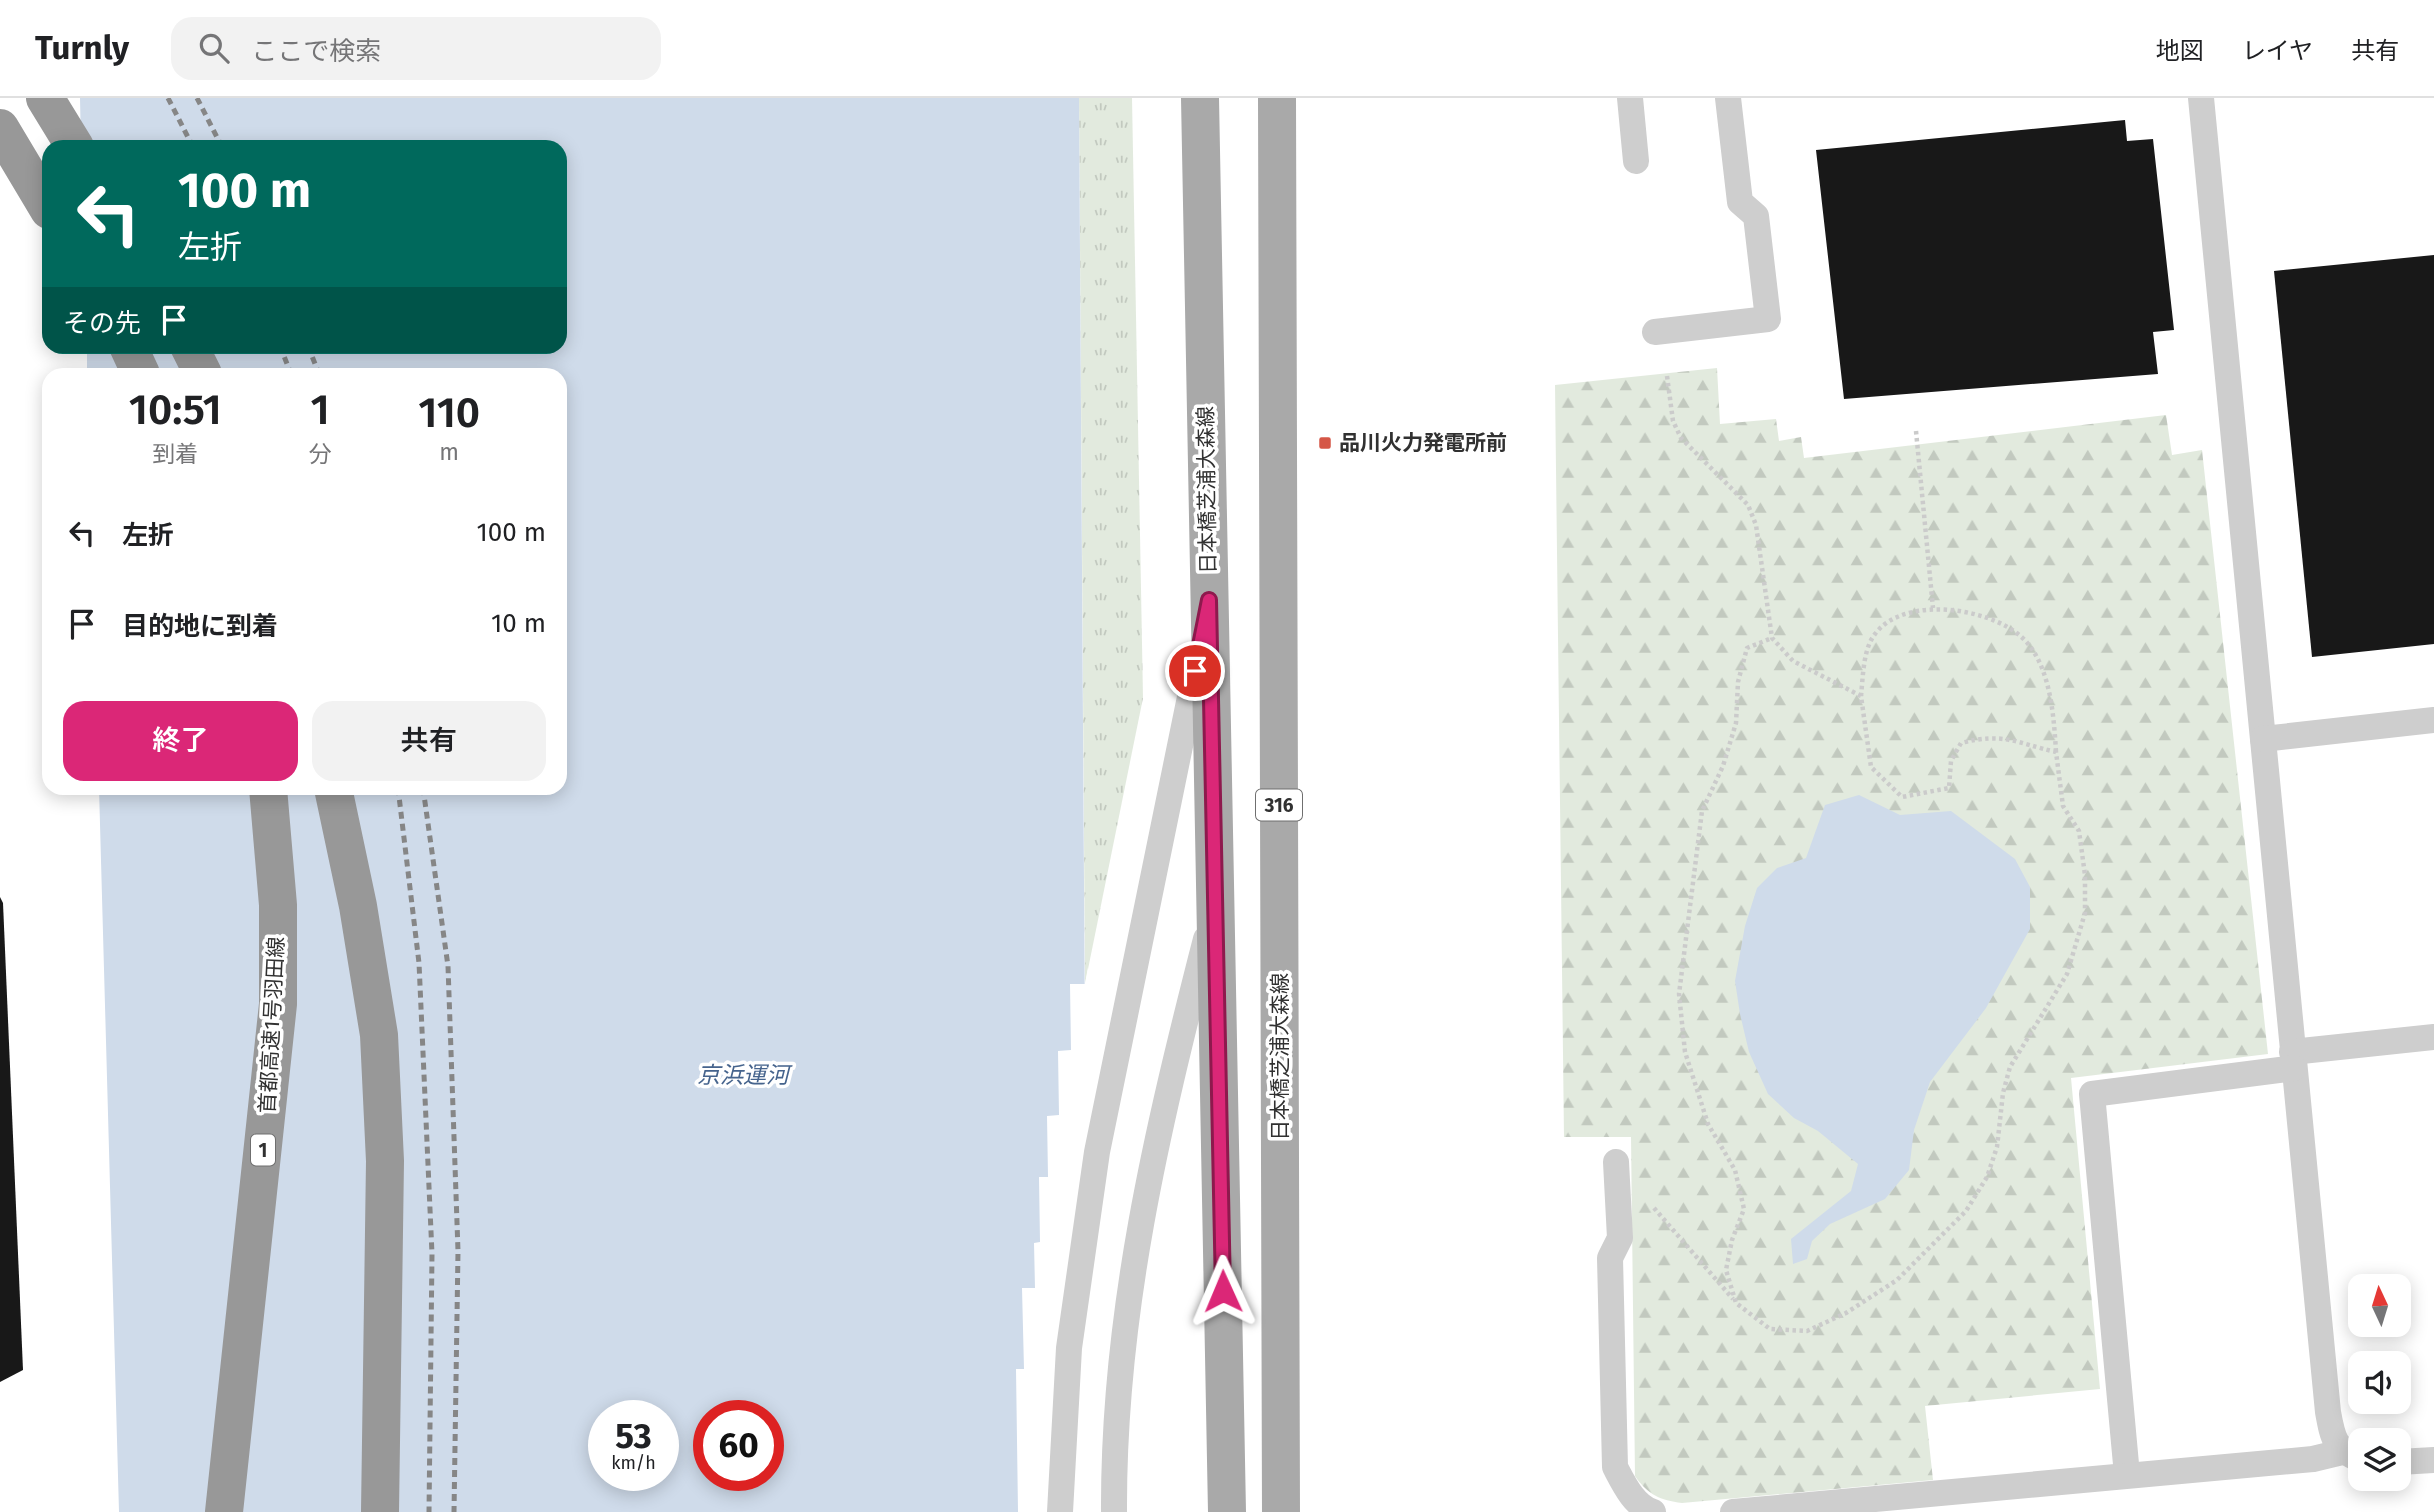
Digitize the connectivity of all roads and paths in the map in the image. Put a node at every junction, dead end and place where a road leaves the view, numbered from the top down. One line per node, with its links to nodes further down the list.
1 (45, 98): 8 (highway)
2 (1200, 98): 14 (main road, 日本橋芝浦大森線)
3 (1277, 98): 38 (main road, 日本橋芝浦大森線 / 316)
4 (1630, 98): 9 (lane)
5 (1728, 98): 11 (lane)
6 (2201, 98): 19 (lane)
7 (0, 128): 10 (highway)
8 (71, 140)
9 (1636, 161)
10 (42, 198)
11 (1655, 331)
12 (1667, 376): 16 (path)
13 (1916, 431): 15 (path)
14 (1209, 600): 23 (main road, 日本橋芝浦大森線); 35 (lane)
15 (1933, 608): 17 (path); 20 (path)
16 (1772, 638): 17 (path); 27 (path)
17 (1861, 696): 20 (path)
18 (2434, 720): 19 (lane)
19 (2263, 739): 25 (lane)
20 (2056, 752): 27 (path)
21 (269, 795): 33 (highway, 首都高速1号羽田線 / 1)
22 (335, 795): 34 (highway)
23 (1215, 904): 36 (lane); 37 (main road, 日本橋芝浦大森線)
24 (2434, 1037): 25 (lane)
25 (2293, 1060): 28 (lane); 32 (lane)
26 (1616, 1162): 27 (path); 39 (lane)
27 (1736, 1303)
28 (2348, 1453)
29 (2348, 1456): 32 (lane)
30 (2434, 1460): 31 (lane)
31 (2411, 1461)
32 (2127, 1475): 40 (lane)
33 (224, 1512)
34 (380, 1512)
35 (1060, 1512)
36 (1114, 1512)
37 (1227, 1512)
38 (1281, 1512)
39 (1653, 1512)
40 (1733, 1512)

